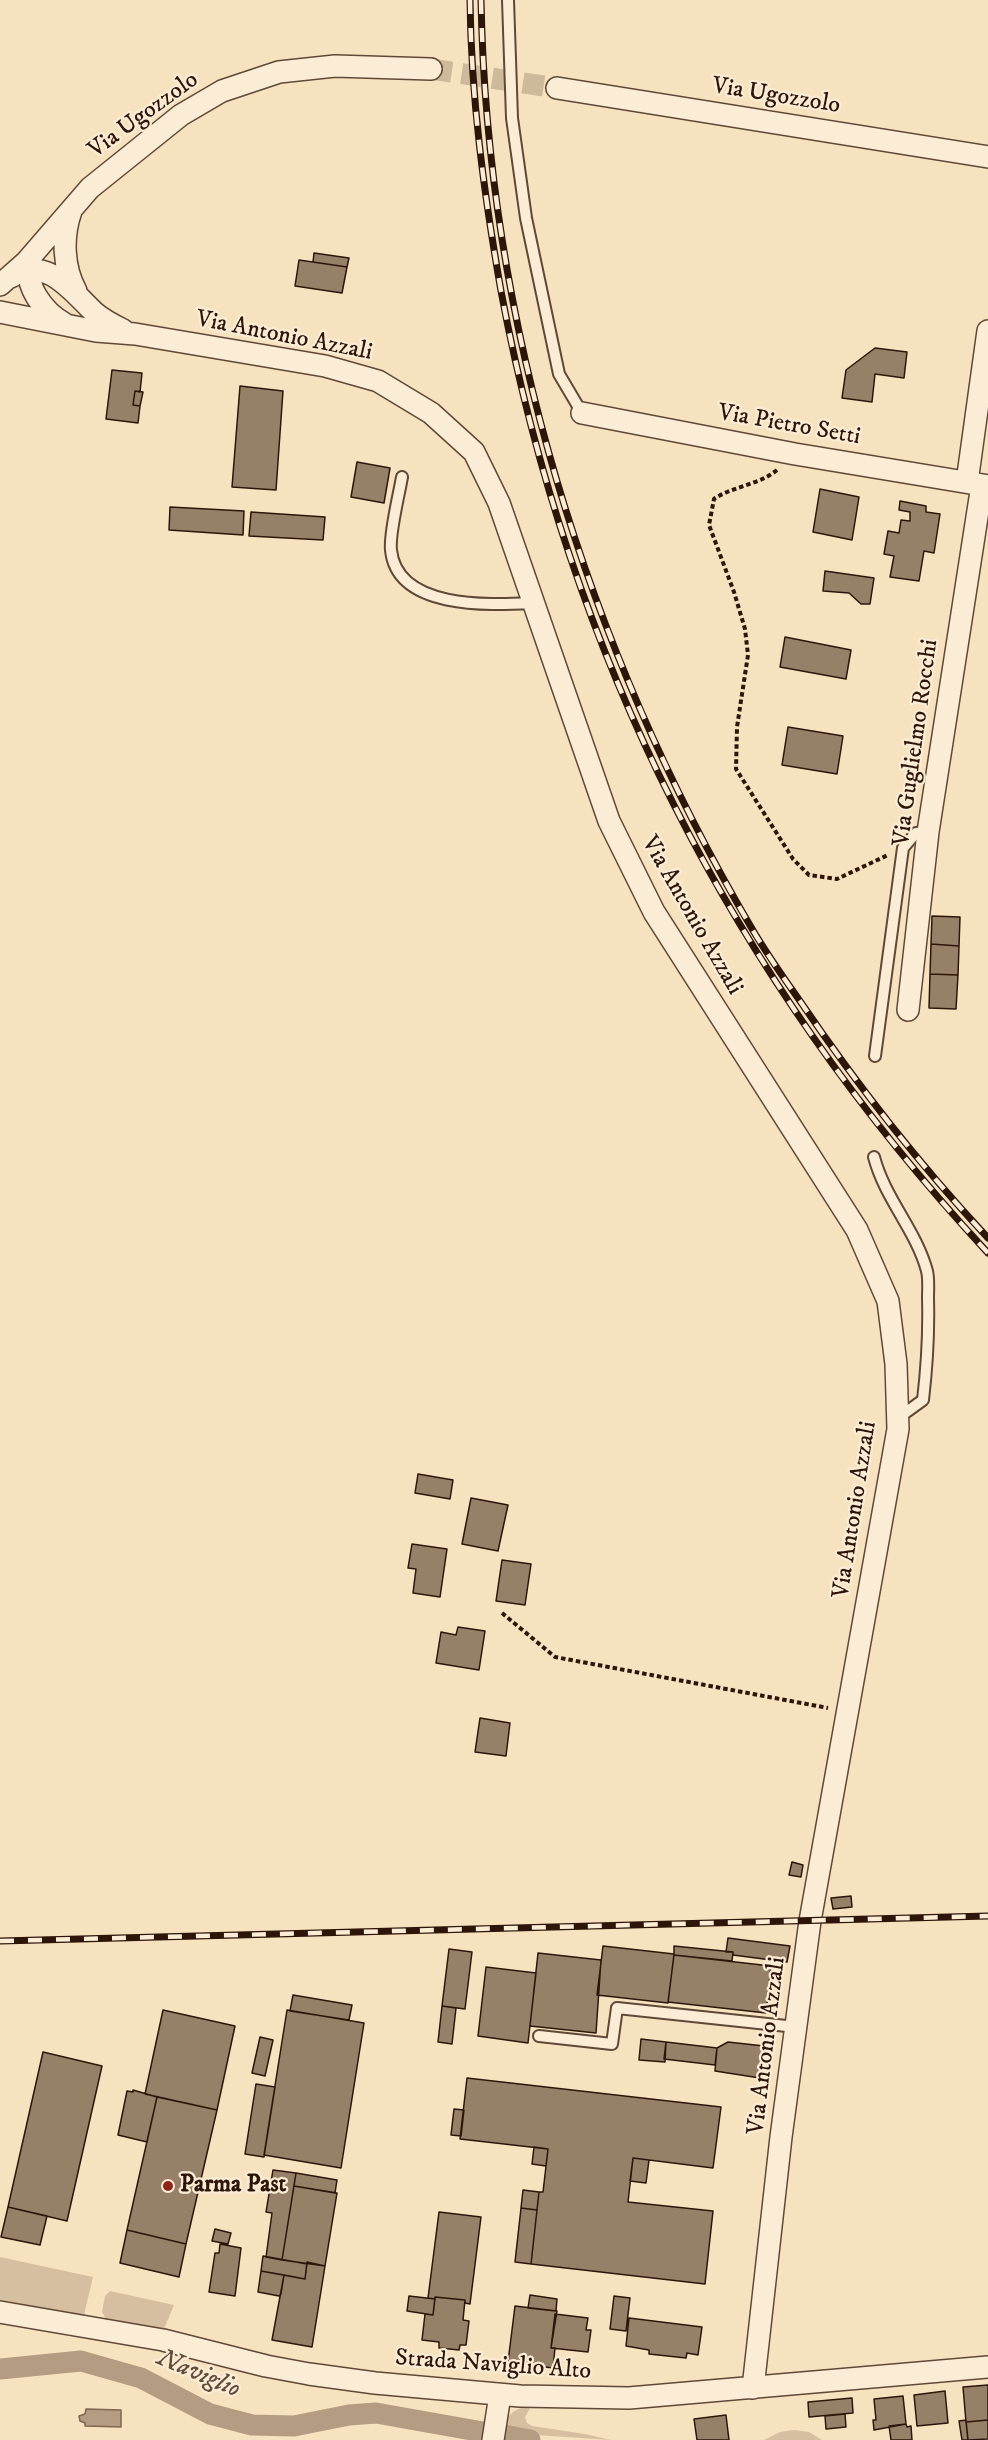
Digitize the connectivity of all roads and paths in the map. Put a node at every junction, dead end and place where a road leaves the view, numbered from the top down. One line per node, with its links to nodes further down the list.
1 (508, 0): 12 (lane)
2 (431, 69): 5 (street, Via Ugozzolo)
3 (557, 88): 4 (street, Via Ugozzolo)
4 (988, 157)
5 (75, 203): 6 (street, Via Ugozzolo); 7 (street)
6 (18, 272): 7 (street); 9 (street)
7 (78, 295): 11 (street)
8 (0, 312): 9 (street)
9 (74, 327): 11 (street)
10 (988, 332): 15 (street, Via Guglielmo Rocchi)
11 (135, 333): 16 (street, Via Antonio Azzali)
12 (582, 412): 13 (street, Via Pietro Setti)
13 (795, 454): 15 (street, Via Pietro Setti); 18 (path)
14 (402, 477): 16 (lane)
15 (979, 484): 17 (street, Via Guglielmo Rocchi)
16 (533, 603): 22 (street, Via Antonio Azzali)
17 (928, 832): 18 (lane); 19 (street, Via Guglielmo Rocchi)
18 (903, 848): 20 (lane)
19 (908, 1010)
20 (875, 1056)
21 (874, 1157): 22 (lane)
22 (898, 1419): 24 (street, Via Antonio Azzali)
23 (502, 1613): 24 (path)
24 (847, 1712): 25 (street, Via Antonio Azzali)
25 (796, 2027): 26 (lane); 29 (street, Via Antonio Azzali)
26 (539, 2036)
27 (0, 2312): 30 (street, Strada Naviglio Alto)
28 (988, 2367): 29 (street, Strada Naviglio Alto)
29 (753, 2388): 30 (street, Strada Naviglio Alto)
30 (500, 2395): 31 (street)
31 (493, 2440)

